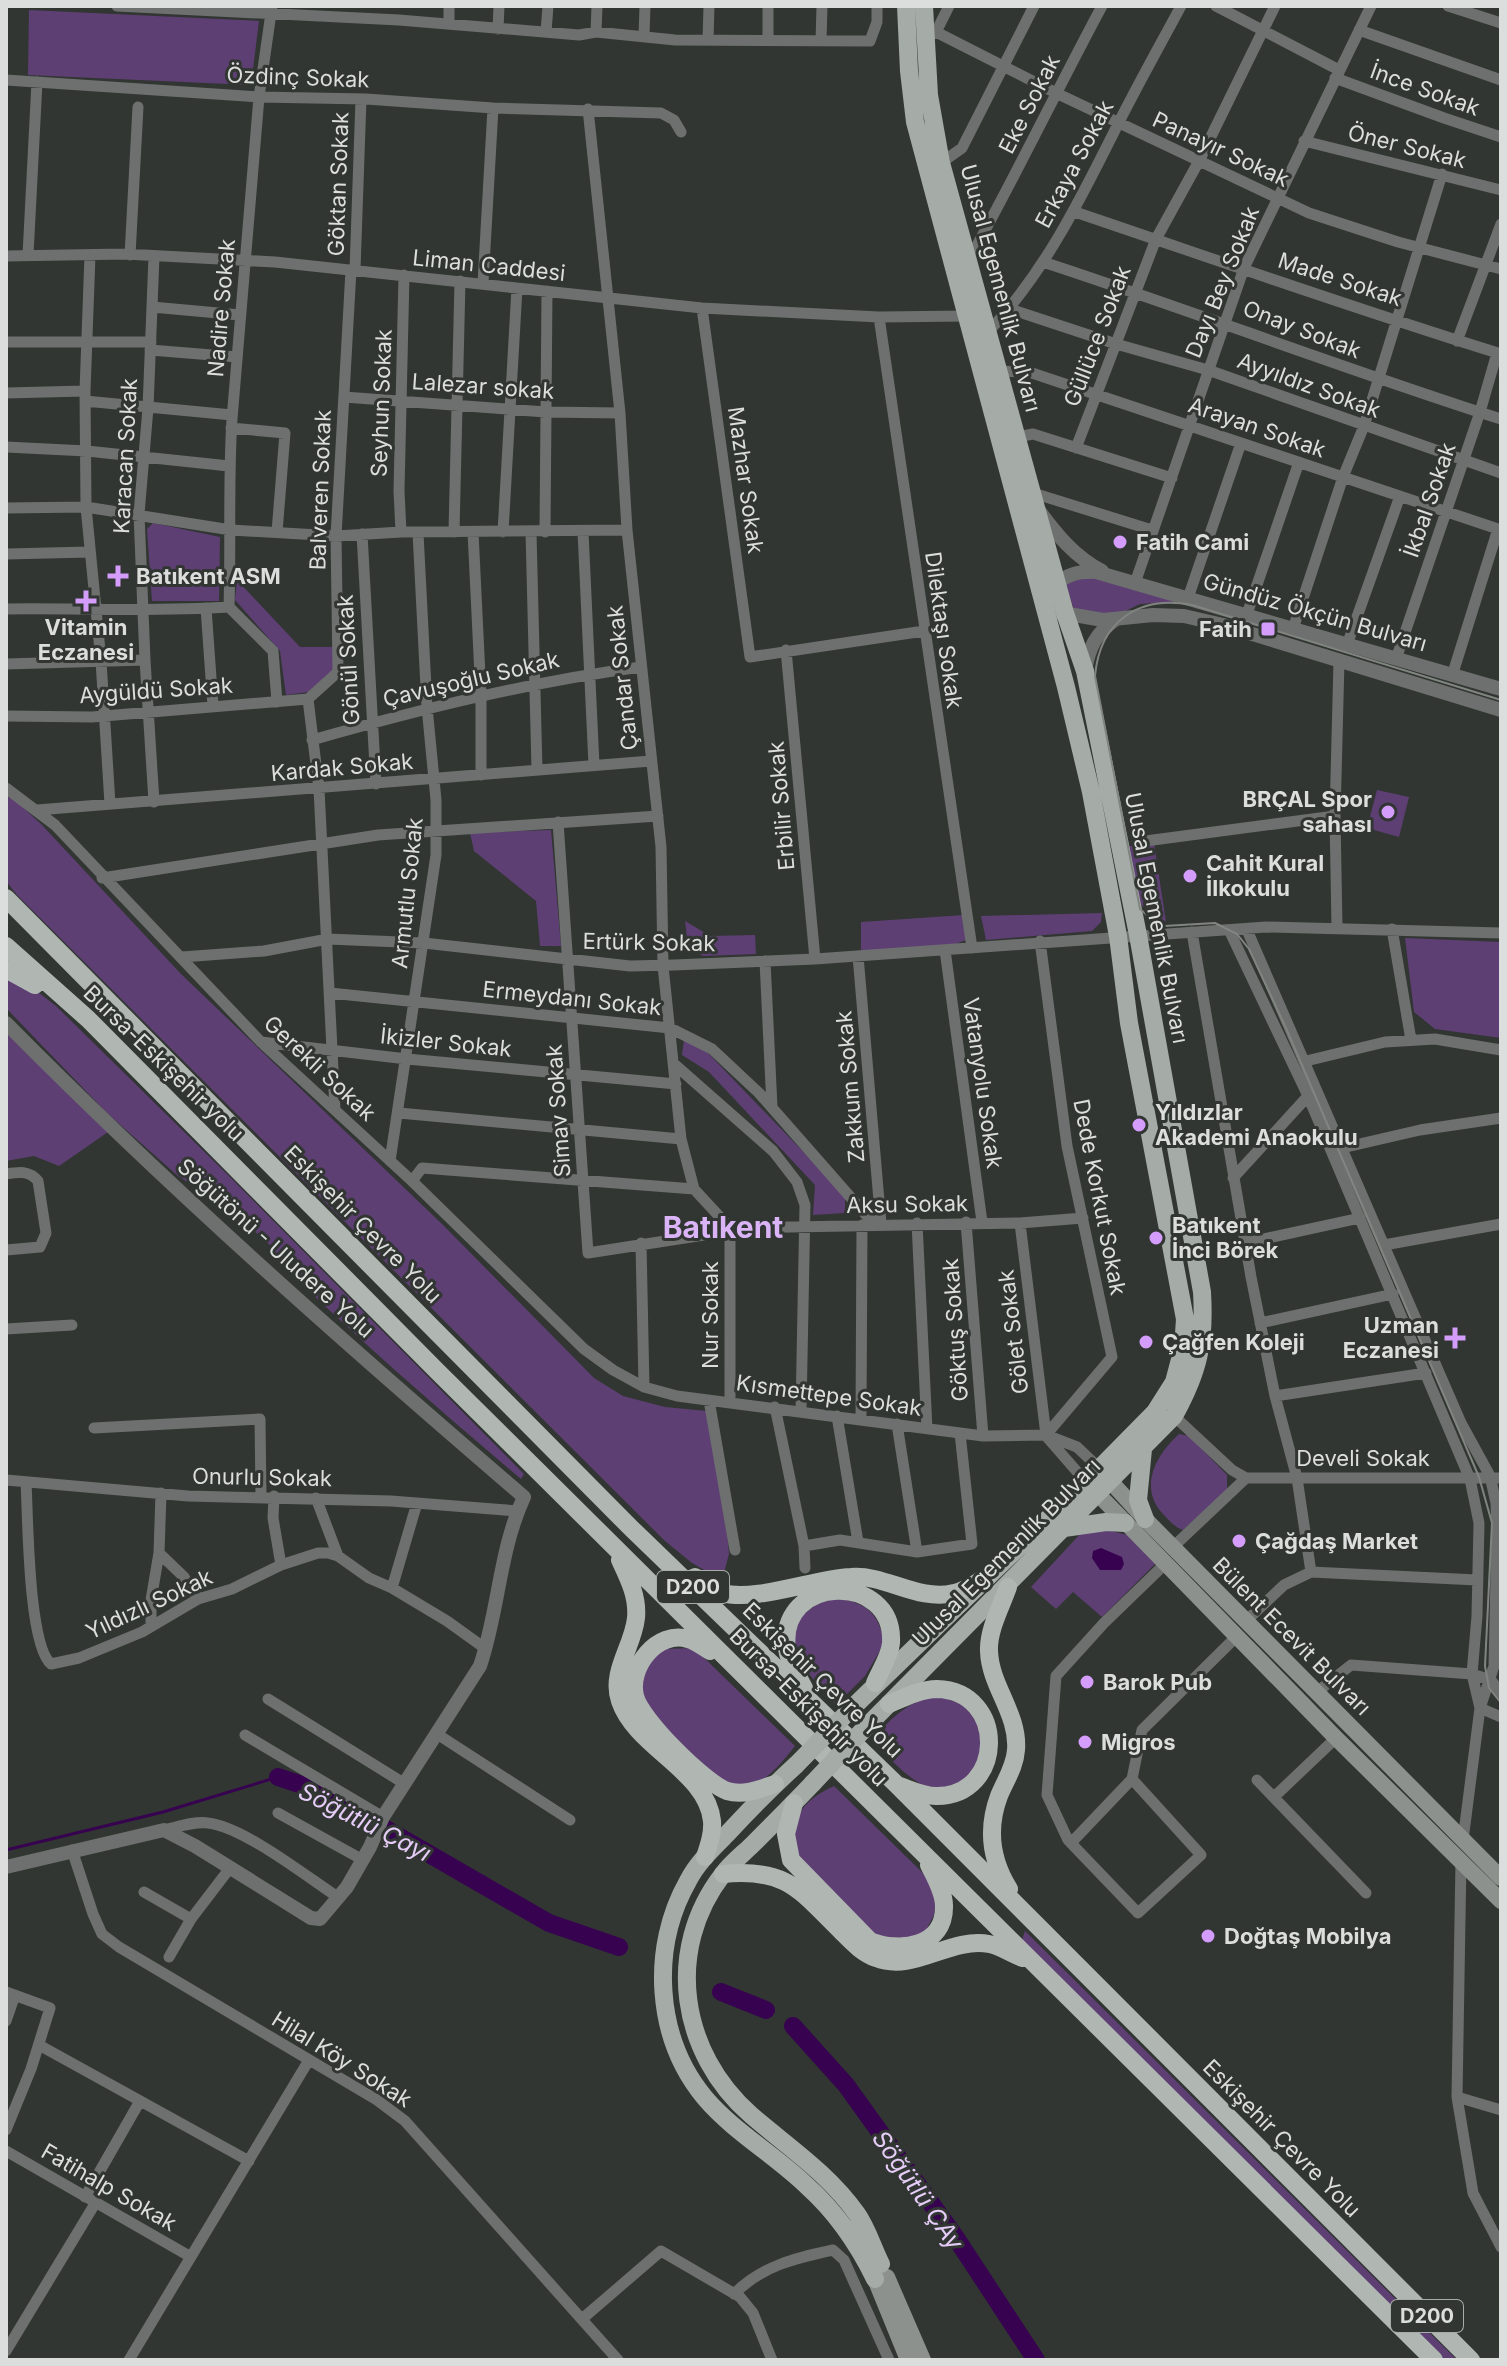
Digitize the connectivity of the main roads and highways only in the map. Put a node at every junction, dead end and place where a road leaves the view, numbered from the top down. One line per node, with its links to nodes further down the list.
1 (906, 6): 8 (main road, Ulusal Egemenlik Bulvarı)
2 (924, 6): 7 (main road, Ulusal Egemenlik Bulvarı)
3 (6, 898): 12 (highway, Eskişehir Çevre Yolu / D200)
4 (6, 946): 6 (highway, Bursa-Eskişehir yolu / D200)
5 (6, 969): 6 (highway)
6 (88, 1019): 13 (highway, Bursa-Eskişehir yolu / D200)
7 (1143, 1449): 8 (main road, Ulusal Egemenlik Bulvarı); 9 (main road)
8 (1098, 1481): 9 (main road, Bülent Ecevit Bulvarı); 10 (main road, Bülent Ecevit Bulvarı); 11 (main road, Ulusal Egemenlik Bulvarı); 14 (main road, Ulusal Egemenlik Bulvarı)
9 (1145, 1519): 26 (main road, Bülent Ecevit Bulvarı)
10 (1125, 1523): 11 (main road); 27 (main road, Bülent Ecevit Bulvarı)
11 (1064, 1528): 15 (main road, Ulusal Egemenlik Bulvarı)
12 (632, 1529): 14 (highway); 18 (highway, Eskişehir Çevre Yolu / D200)
13 (614, 1546): 16 (highway, Bursa-Eskişehir yolu / D200); 24 (highway)
14 (987, 1577): 17 (main road, Ulusal Egemenlik Bulvarı)
15 (1008, 1587): 19 (main road, Ulusal Egemenlik Bulvarı); 28 (highway)
16 (735, 1667): 20 (highway); 23 (highway, Bursa-Eskişehir yolu / D200)
17 (875, 1683): 18 (highway); 20 (main road, Ulusal Egemenlik Bulvarı, bridge)
18 (811, 1701): 21 (highway, Eskişehir Çevre Yolu / D200)
19 (889, 1704): 21 (highway); 22 (main road, Ulusal Egemenlik Bulvarı, bridge)
20 (775, 1784): 24 (main road, Ulusal Egemenlik Bulvarı)
21 (896, 1784): 28 (highway, Eskişehir Çevre Yolu / D200)
22 (794, 1803): 23 (highway); 25 (main road, Ulusal Egemenlik Bulvarı)
23 (916, 1846): 29 (highway, Bursa-Eskişehir yolu / D200)
24 (705, 1857): 30 (main road, Ulusal Egemenlik Bulvarı)
25 (723, 1874): 29 (highway); 30 (main road, Ulusal Egemenlik Bulvarı)
26 (1501, 1878)
27 (1501, 1901)
28 (1025, 1915): 34 (highway, Eskişehir Çevre Yolu / D200)
29 (1033, 1962): 33 (highway, Bursa-Eskişehir yolu / D200)
30 (881, 2278): 31 (main road); 32 (main road)
31 (908, 2360)
32 (923, 2360)
33 (1434, 2360)
34 (1471, 2360)

